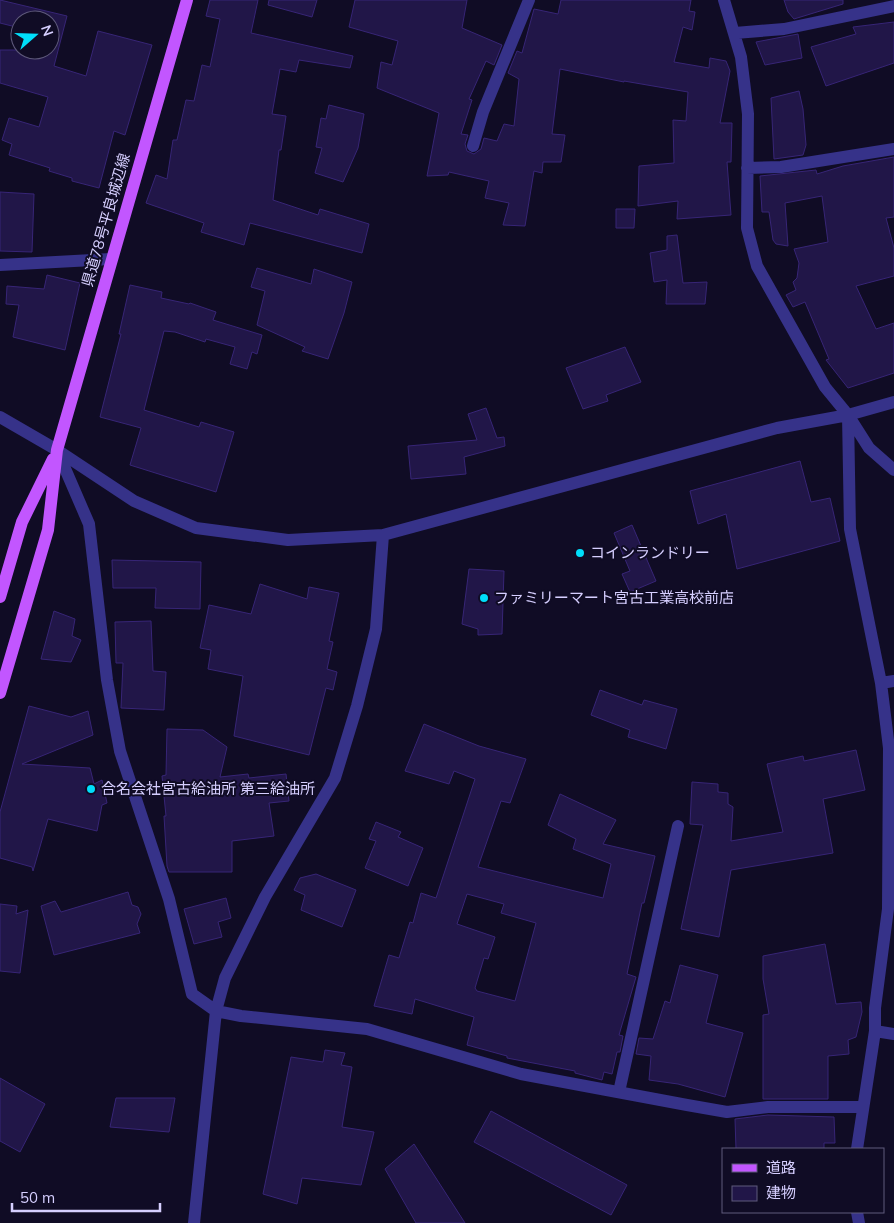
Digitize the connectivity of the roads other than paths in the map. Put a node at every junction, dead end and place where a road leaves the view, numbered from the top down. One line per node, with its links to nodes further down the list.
1 (187, 0): 9 (main road, 県道78号平良城辺線)
2 (529, 0): 6 (street)
3 (724, 0): 5 (street)
4 (894, 6): 5 (street)
5 (735, 33): 8 (street)
6 (473, 146)
7 (894, 149): 8 (street)
8 (747, 168): 12 (street)
9 (111, 259): 10 (street); 14 (main road, 県道78号平良城辺線)
10 (0, 265)
11 (894, 402): 12 (street)
12 (848, 415): 15 (street); 16 (street); 19 (street)
13 (0, 417): 14 (street)
14 (57, 450): 16 (street); 17 (main road, 県道78号平良城辺線); 20 (main road, 県道78号平良城辺線); 22 (street)
15 (894, 470)
16 (383, 535): 22 (street)
17 (0, 597)
18 (894, 681): 19 (street)
19 (881, 683): 23 (street)
20 (0, 693)
21 (678, 826): 25 (street)
22 (216, 1011): 25 (street); 28 (street)
23 (875, 1031): 24 (street); 26 (street)
24 (894, 1034)
25 (619, 1092): 26 (street)
26 (862, 1107): 27 (street)
27 (857, 1148)
28 (194, 1223)

